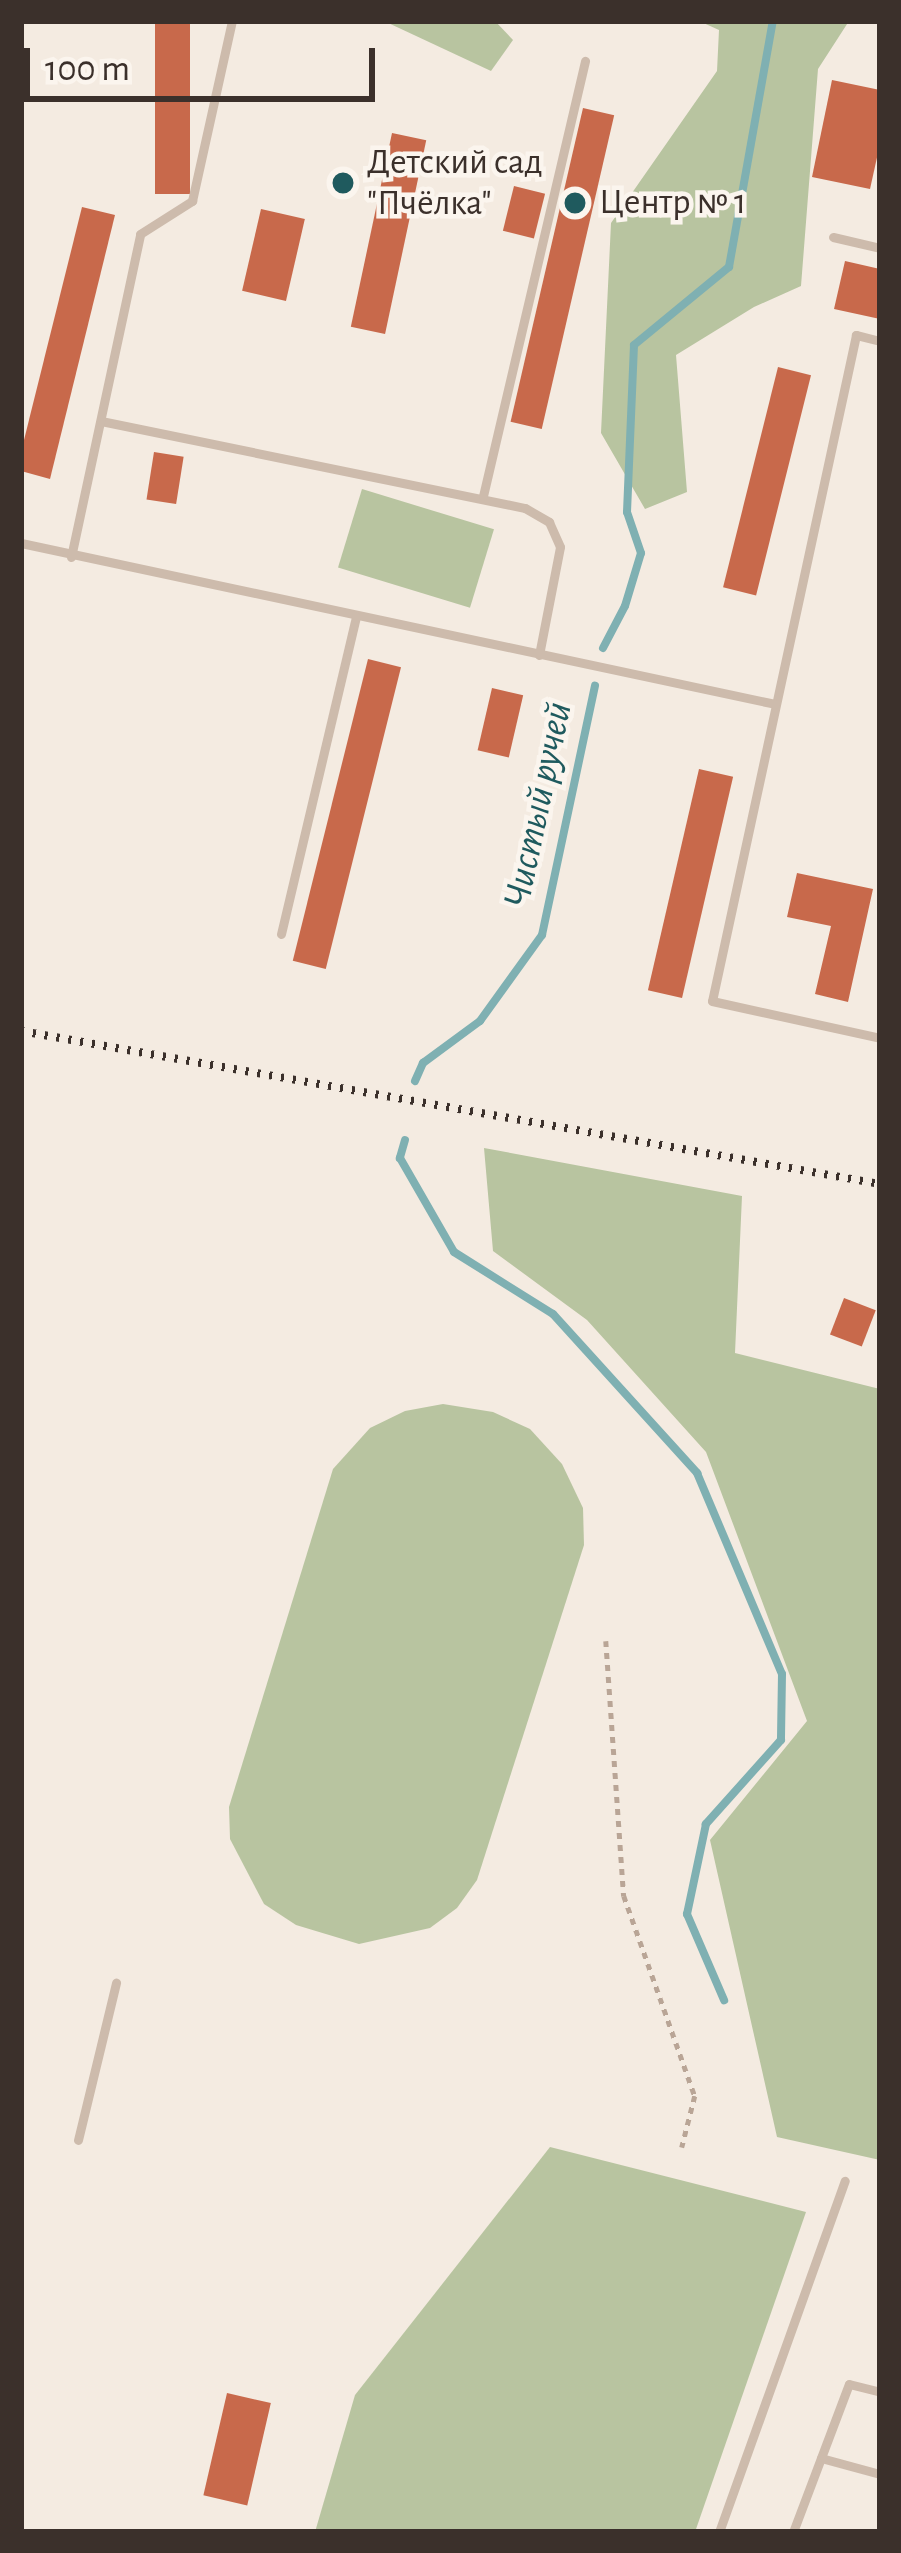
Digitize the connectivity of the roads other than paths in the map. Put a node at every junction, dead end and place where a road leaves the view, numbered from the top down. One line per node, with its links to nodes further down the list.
1 (232, 21): 6 (lane)
2 (585, 61): 7 (lane)
3 (832, 237): 4 (lane)
4 (880, 248)
5 (880, 340): 12 (lane)
6 (100, 421): 7 (lane); 9 (lane)
7 (483, 496): 11 (lane)
8 (21, 543): 9 (lane)
9 (71, 557): 10 (lane)
10 (356, 617): 11 (lane); 13 (lane)
11 (539, 655): 12 (lane)
12 (775, 704): 14 (lane)
13 (281, 934)
14 (880, 1038)
15 (116, 1983): 16 (lane)
16 (78, 2140)
17 (845, 2181): 22 (lane)
18 (880, 2392): 19 (lane)
19 (821, 2458): 20 (lane); 21 (lane)
20 (880, 2474)
21 (798, 2531)
22 (719, 2532)

